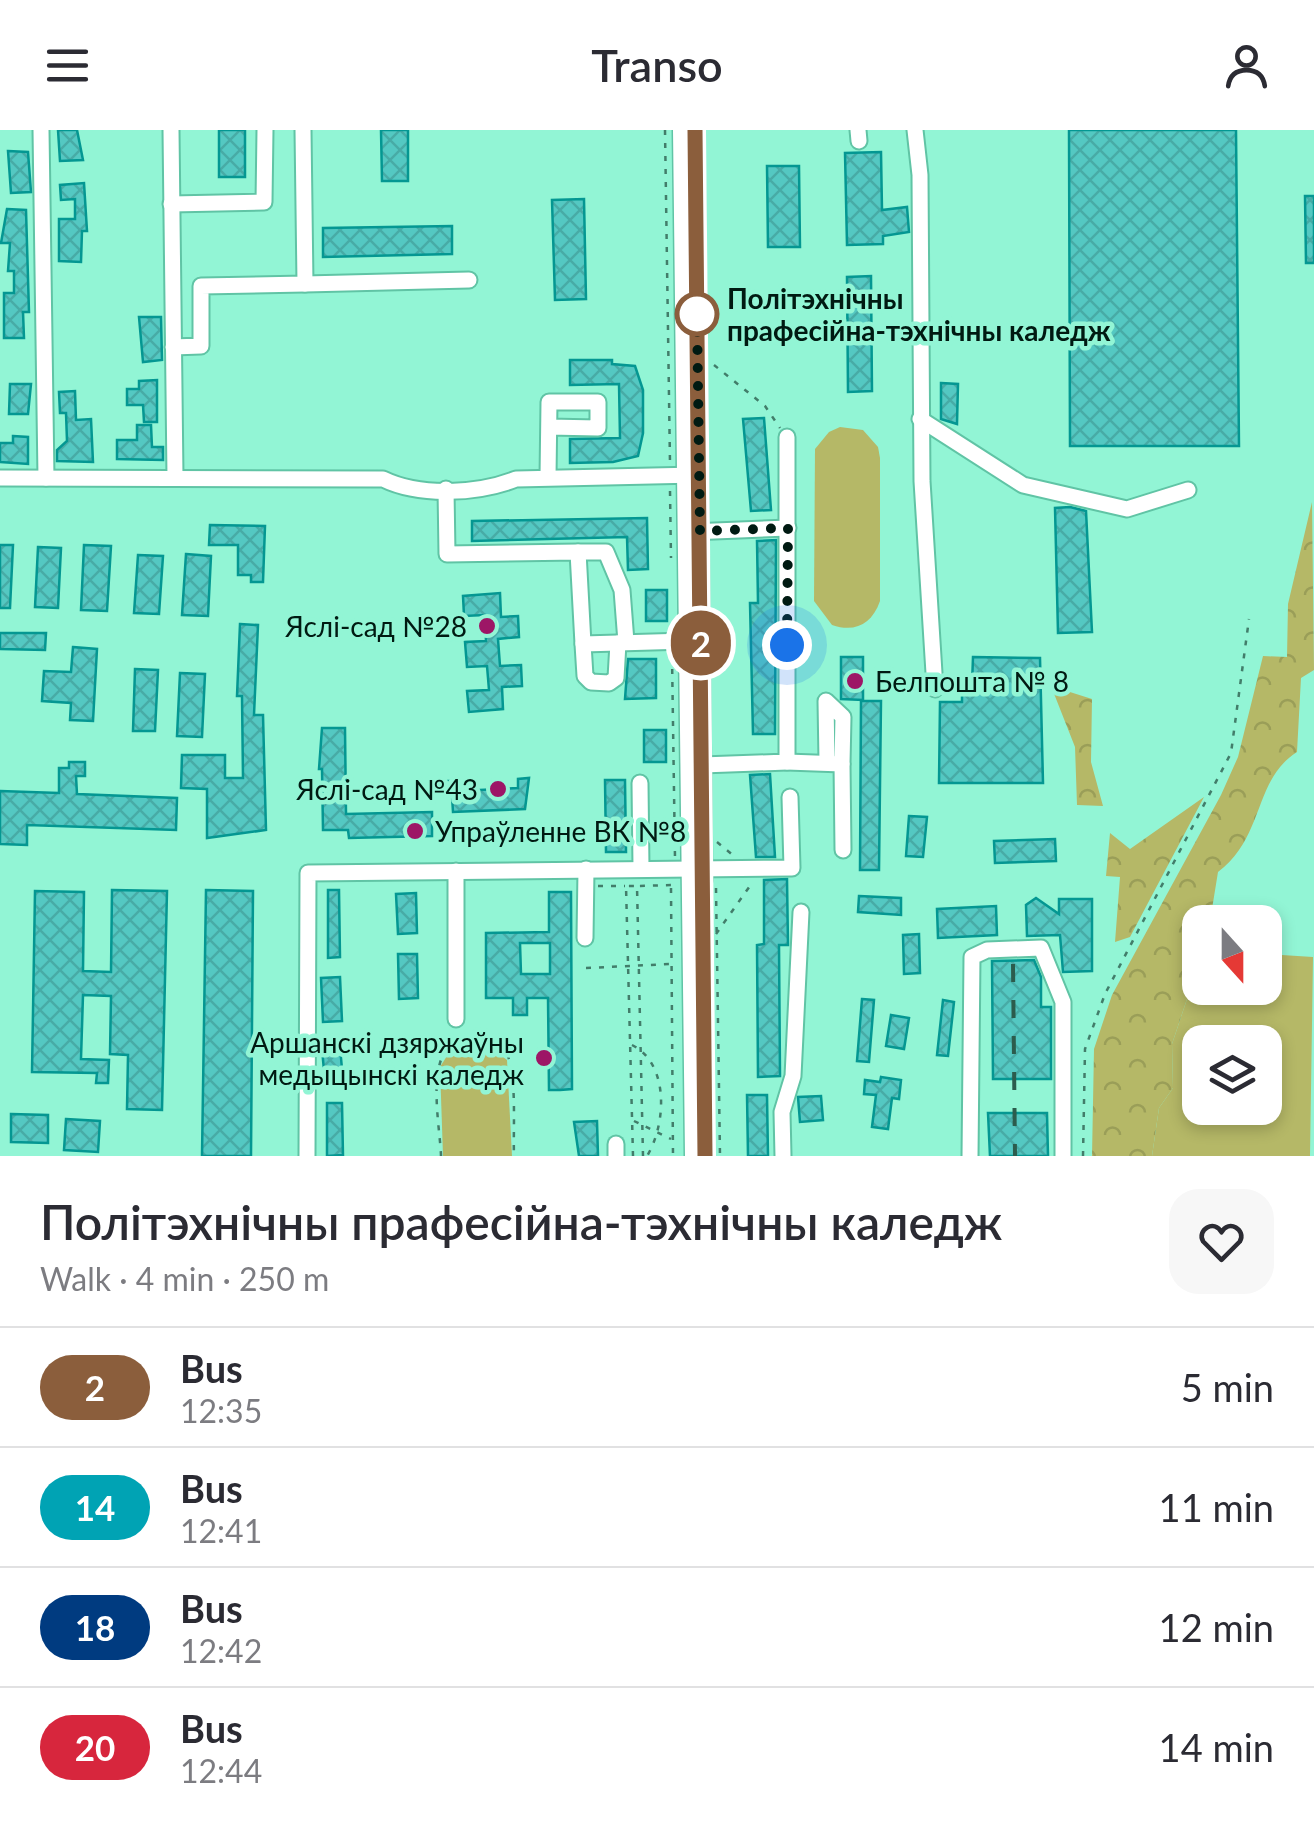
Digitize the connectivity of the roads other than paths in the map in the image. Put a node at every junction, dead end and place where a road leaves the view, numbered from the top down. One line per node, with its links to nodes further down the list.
1 (41, 130): 19 (street)
2 (171, 130): 8 (street)
3 (265, 130): 8 (street)
4 (303, 130): 10 (street)
5 (682, 130): 15 (main road)
6 (694, 130): 15 (main road)
7 (914, 130): 12 (street)
8 (171, 204): 11 (street)
9 (469, 280): 10 (street)
10 (306, 284): 11 (street)
11 (173, 347): 16 (street)
12 (920, 419): 21 (street); 28 (street)
13 (549, 427): 17 (street)
14 (787, 437): 22 (street)
15 (684, 475): 17 (street); 23 (main road)
16 (175, 477): 19 (street); 20 (street)
17 (548, 477): 20 (street)
18 (0, 478): 19 (street)
19 (46, 478)
20 (446, 488): 24 (street)
21 (1188, 490)
22 (788, 528): 23 (street); 29 (street)
23 (693, 531): 25 (main road); 30 (main road)
24 (578, 552): 26 (street); 27 (street)
25 (680, 641): 26 (street); 34 (main road)
26 (622, 643): 27 (street); 27 (street)
27 (583, 644)
28 (935, 689)
29 (787, 762): 30 (street); 33 (street)
30 (702, 765): 34 (main road)
31 (640, 783): 35 (street)
32 (790, 797): 34 (street)
33 (843, 850)
34 (689, 865): 35 (street); 42 (main road); 43 (main road)
35 (642, 868): 37 (street)
36 (456, 871): 37 (street); 40 (street); 41 (street)
37 (586, 878): 39 (street)
38 (800, 912): 44 (street)
39 (585, 938)
40 (456, 1019)
41 (307, 1156)
42 (694, 1156)
43 (705, 1156)
44 (782, 1156)
45 (970, 1156): 46 (street)
46 (1064, 1156)

